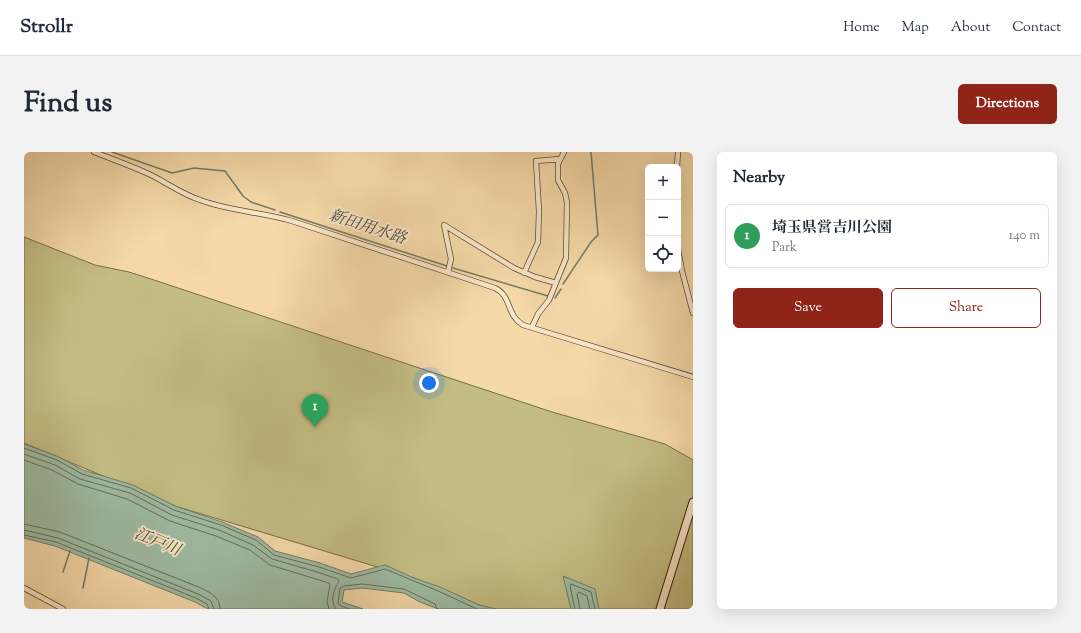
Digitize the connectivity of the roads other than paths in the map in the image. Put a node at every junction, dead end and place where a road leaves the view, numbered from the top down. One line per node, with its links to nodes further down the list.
1 (94, 152): 7 (street)
2 (564, 152): 4 (street)
3 (678, 152): 5 (street)
4 (560, 159): 8 (street); 9 (street)
5 (677, 164)
6 (681, 266): 10 (street)
7 (448, 272): 8 (street); 11 (street)
8 (524, 272): 9 (street)
9 (556, 283): 11 (street)
10 (693, 313)
11 (532, 328): 12 (street)
12 (693, 377)
13 (693, 502): 16 (main road)
14 (24, 588): 15 (street)
15 (63, 609)
16 (660, 609)

